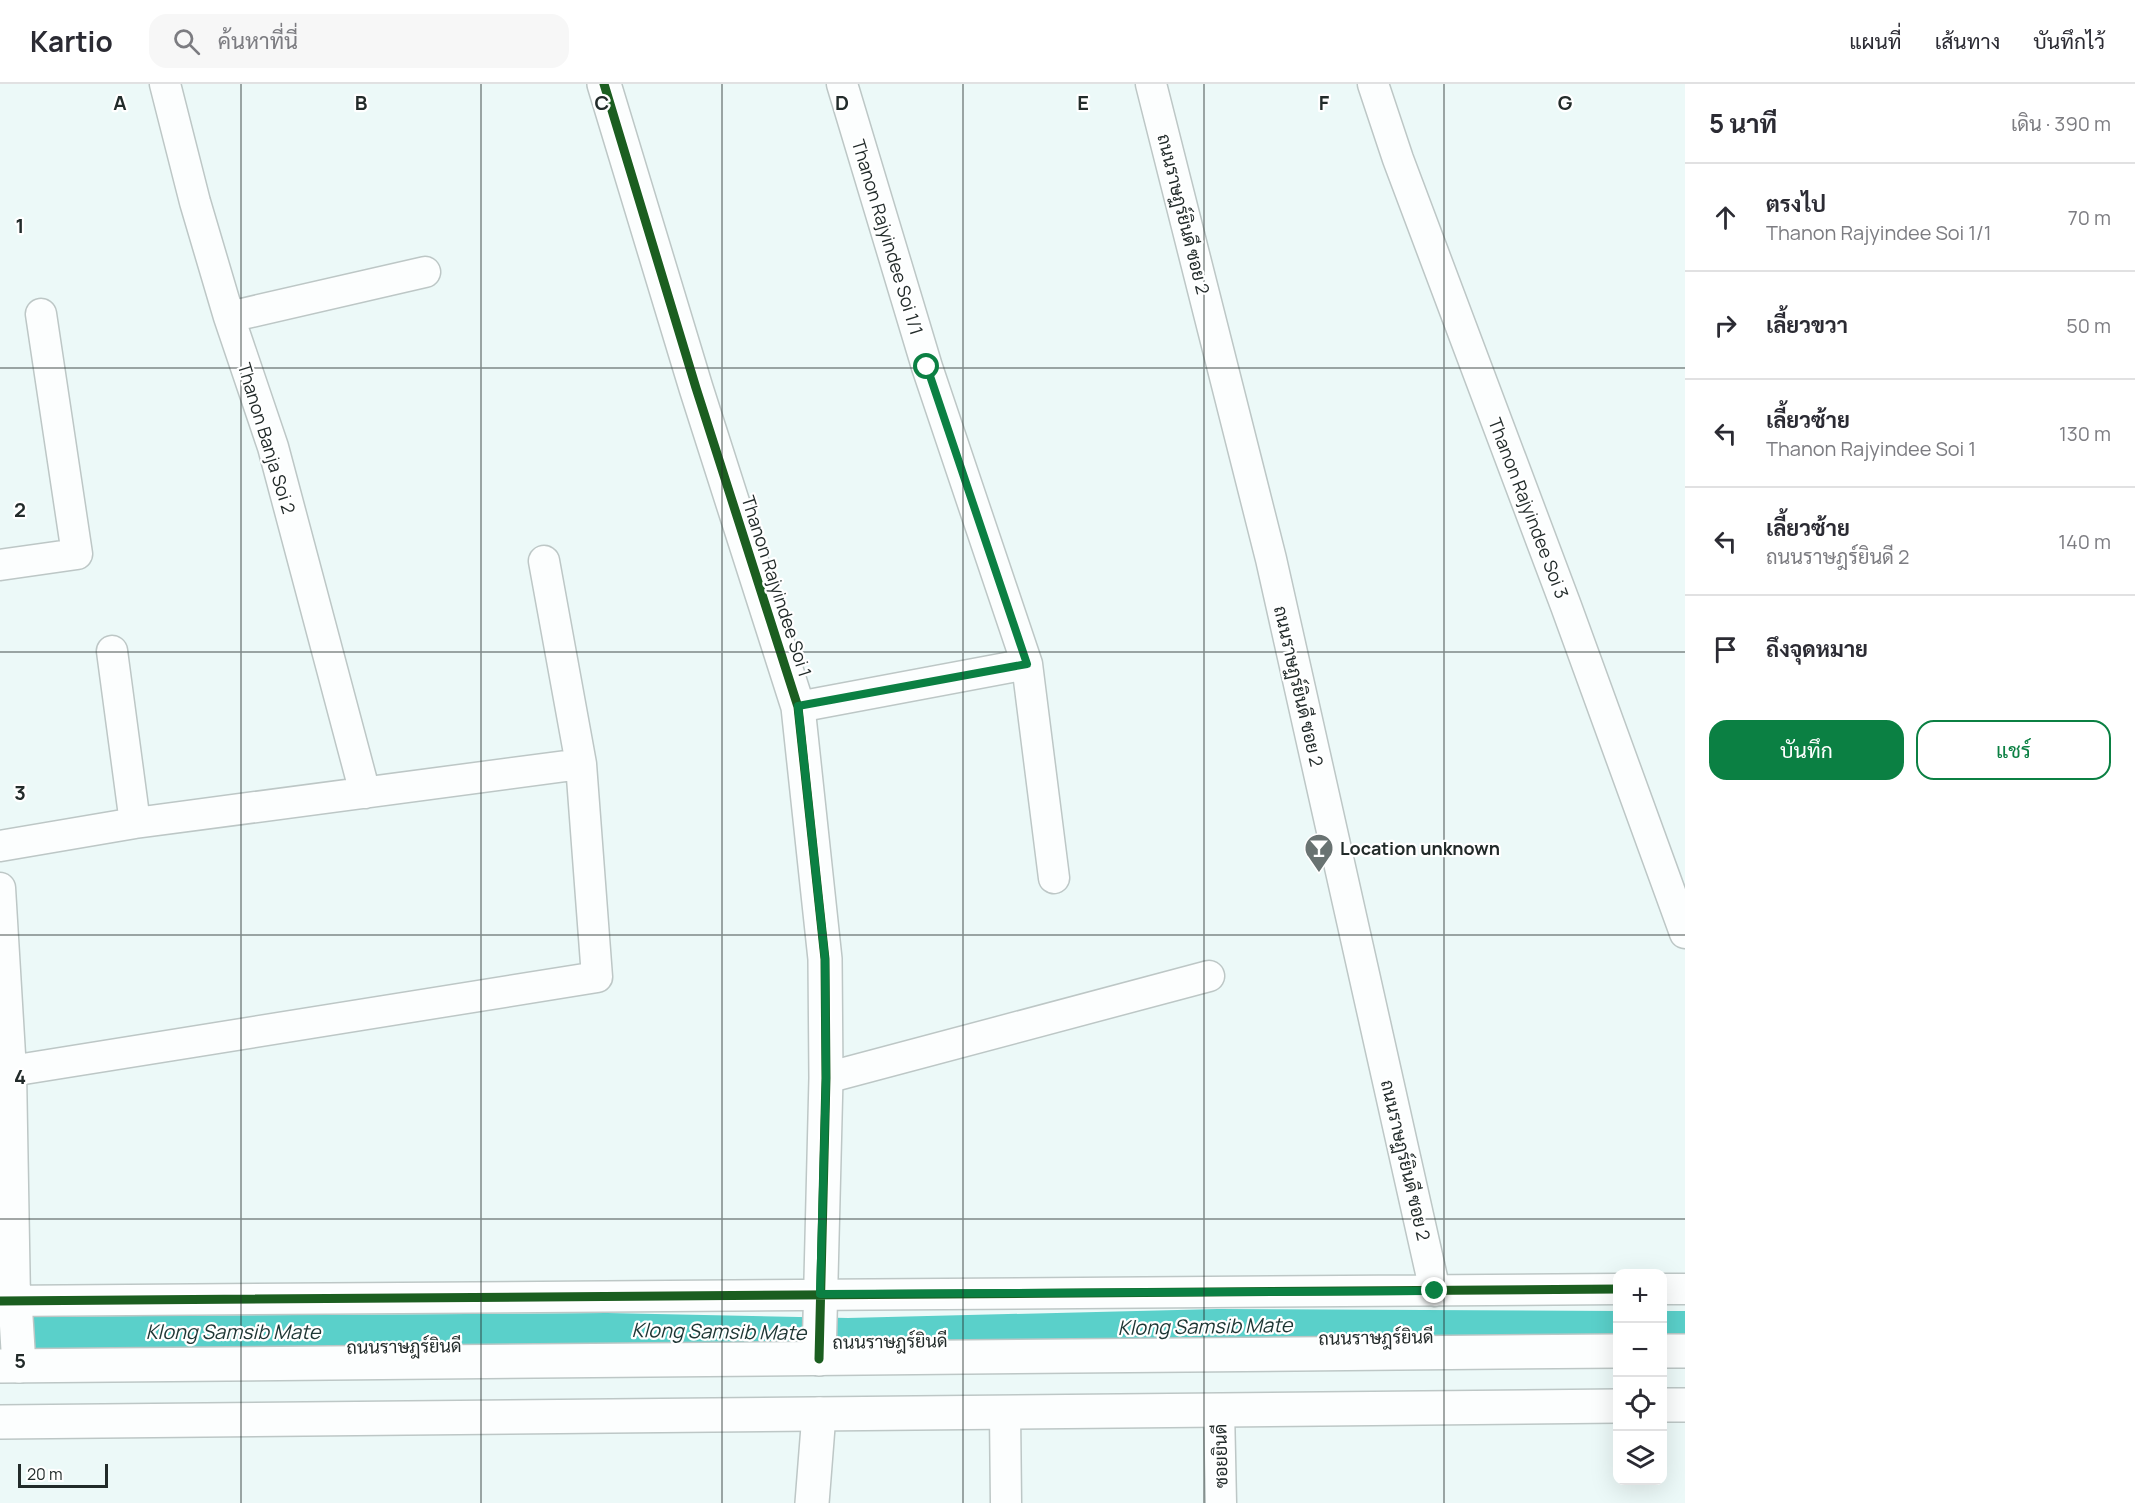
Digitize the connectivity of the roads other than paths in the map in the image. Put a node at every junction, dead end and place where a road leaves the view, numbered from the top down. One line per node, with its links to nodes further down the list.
1 (165, 84): 8 (street, Thanon Banja Soi 2)
2 (604, 84): 13 (main road, Thanon Rajyindee Soi 1)
3 (842, 84): 12 (street, Thanon Rajyindee Soi 1/1)
4 (1151, 84): 27 (street, ถนนราษฏร์ยินดี ซอย 2)
5 (1373, 84): 20 (street, Thanon Rajyindee Soi 3)
6 (425, 272): 8 (street)
7 (41, 315): 10 (street)
8 (229, 317): 15 (street, Thanon Banja Soi 2)
9 (544, 561): 14 (street)
10 (0, 565)
11 (112, 651): 16 (street)
12 (1027, 664): 13 (street); 18 (street, Thanon Rajyindee Soi 1/1)
13 (798, 706): 23 (main road, Thanon Rajyindee Soi 1)
14 (581, 764): 15 (street); 22 (street)
15 (365, 792): 16 (street)
16 (135, 823): 17 (street)
17 (0, 846)
18 (1054, 878)
19 (0, 888): 22 (street)
20 (1685, 933)
21 (1209, 976): 23 (street)
22 (11, 1071): 29 (street)
23 (826, 1078): 28 (main road, Thanon Rajyindee Soi 1)
24 (1613, 1289): 27 (street)
25 (1667, 1289): 26 (street)
26 (1685, 1289)
27 (1435, 1291): 28 (street)
28 (820, 1294): 29 (street); 33 (main road, Thanon Rajyindee Soi 1)
29 (7, 1301): 34 (main road)
30 (1613, 1351): 33 (main road, ถนนราษฎร์ยินดี)
31 (1667, 1351): 32 (main road)
32 (1685, 1351)
33 (819, 1359): 34 (main road, ถนนราษฎร์ยินดี)
34 (10, 1366)
35 (1667, 1405): 36 (main road)
36 (1685, 1405)
37 (1613, 1406): 38 (main road)
38 (1219, 1409): 39 (main road); 44 (street, ซอยยินดี)
39 (1005, 1412): 40 (main road); 43 (street)
40 (819, 1413): 41 (main road); 42 (main road)
41 (0, 1422)
42 (812, 1503)
43 (1006, 1503)
44 (1221, 1503)

